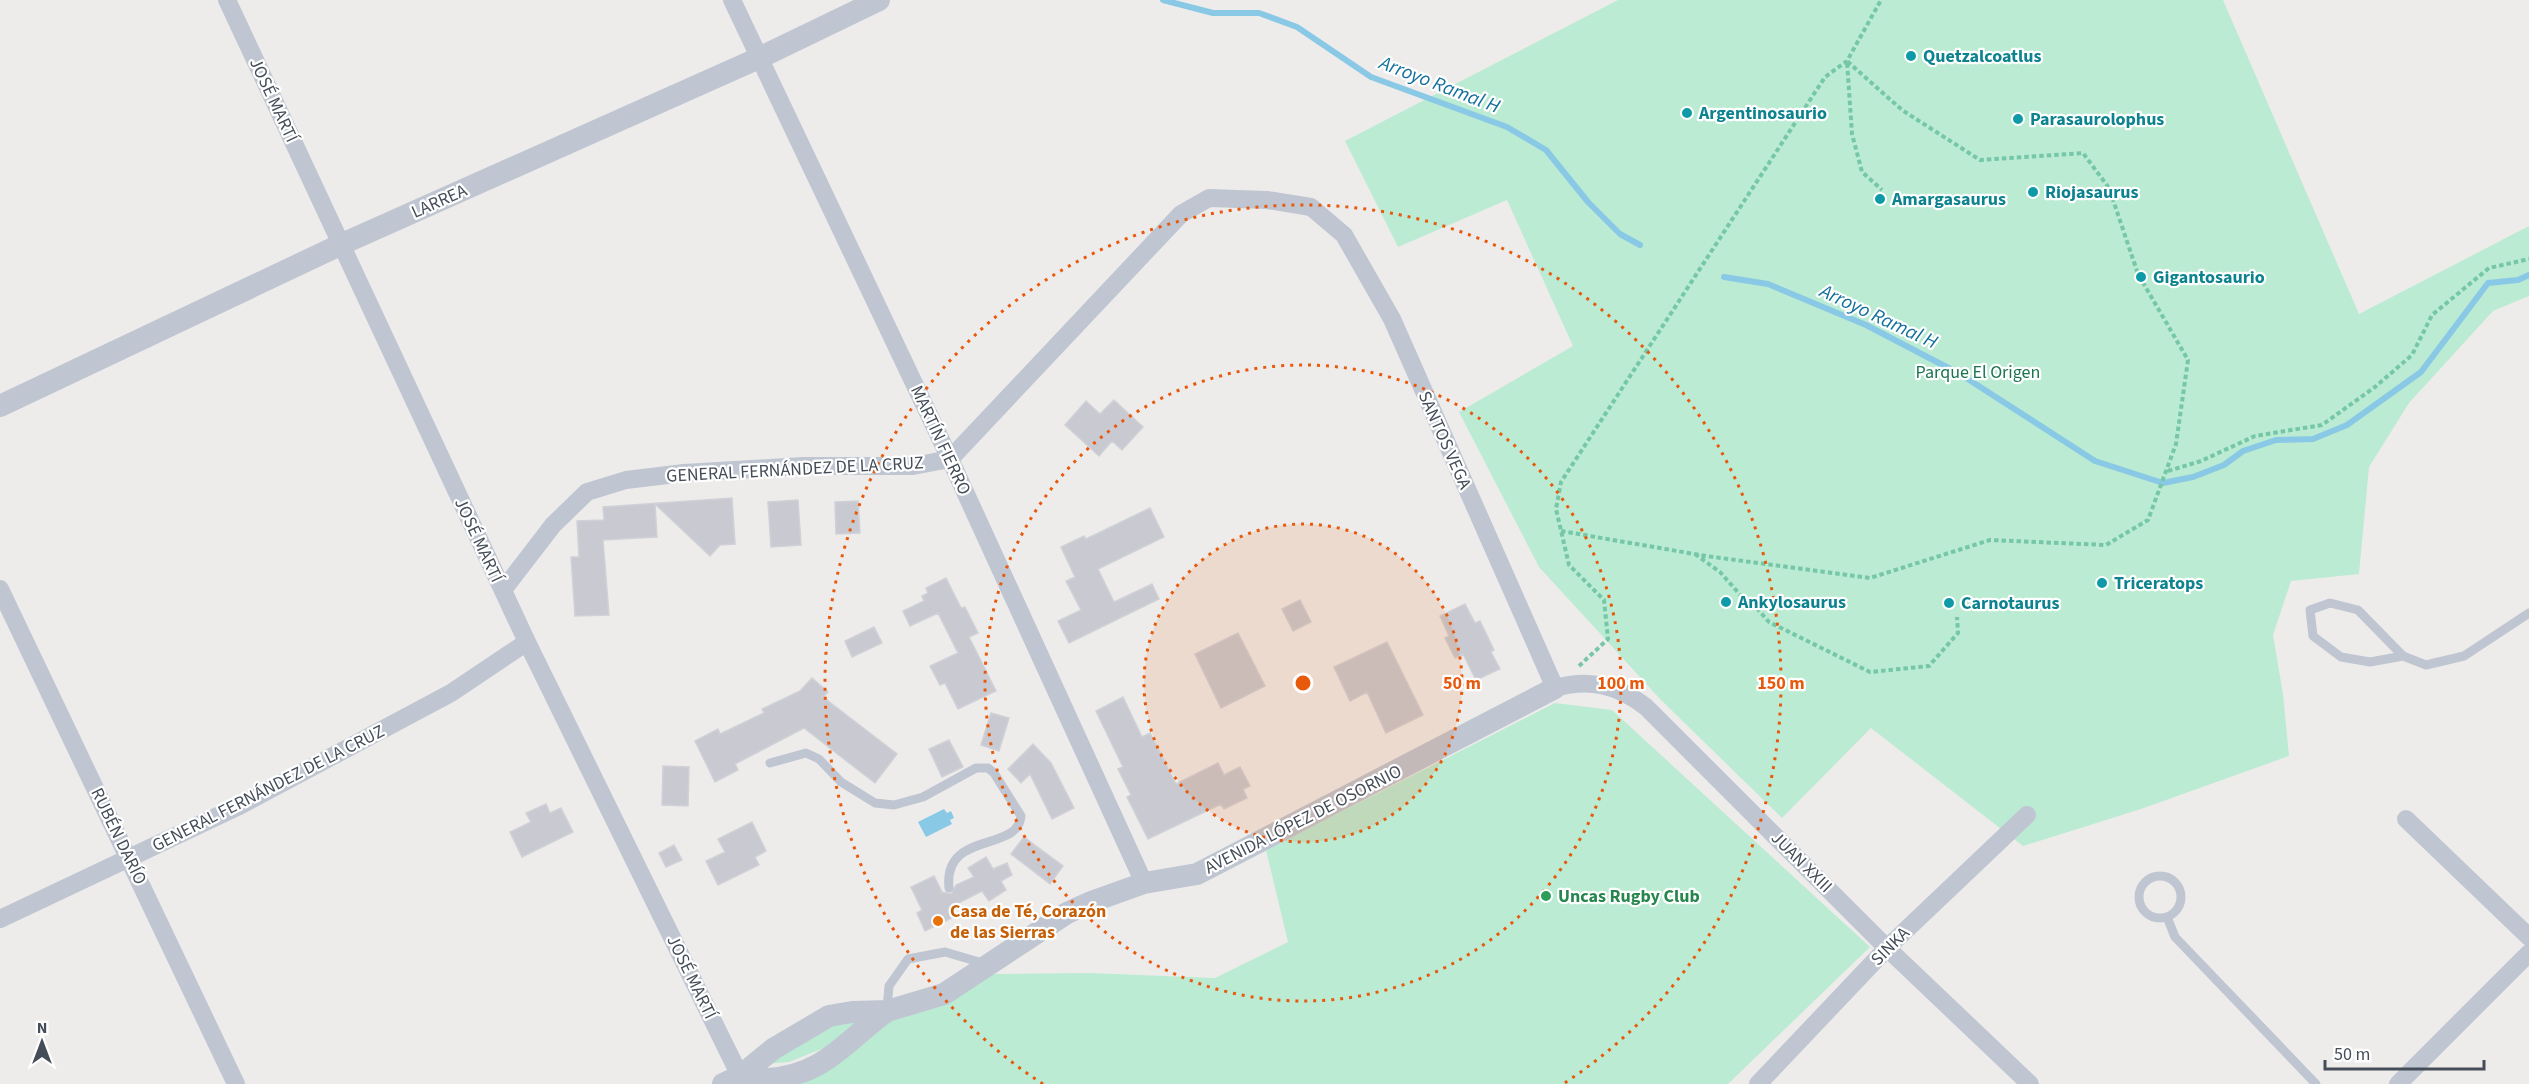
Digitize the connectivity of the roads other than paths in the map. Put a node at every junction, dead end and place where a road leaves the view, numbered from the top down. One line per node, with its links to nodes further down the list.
1 (227, 0): 6 (street, JOSÉ MARTÍ)
2 (732, 0): 4 (street, MARTÍN FIERRO)
3 (879, 0): 4 (street, LARREA)
4 (759, 58): 6 (street, LARREA); 8 (street, MARTÍN FIERRO)
5 (1311, 207): 8 (street, GENERAL FERNÁNDEZ DE LA CRUZ); 14 (street, SANTOS VEGA)
6 (342, 244): 7 (street, LARREA); 10 (street, JOSÉ MARTÍ)
7 (0, 406)
8 (950, 459): 10 (street, GENERAL FERNÁNDEZ DE LA CRUZ); 19 (street, MARTÍN FIERRO)
9 (0, 589): 18 (street, RUBÉN DARÍO)
10 (503, 590): 12 (street, JOSÉ MARTÍ)
11 (2529, 613): 13 (lane)
12 (527, 642): 18 (street, GENERAL FERNÁNDEZ DE LA CRUZ); 28 (street, JOSÉ MARTÍ)
13 (2403, 656): 13 (lane)
14 (1555, 688): 19 (street, AVENIDA LÓPEZ DE OSORNIO); 24 (street, JUAN XXIII)
15 (770, 763): 20 (lane)
16 (2027, 815): 24 (street, SINKA)
17 (2406, 819): 23 (street)
18 (129, 857): 22 (street, GENERAL FERNÁNDEZ DE LA CRUZ); 29 (street, RUBÉN DARÍO)
19 (1144, 883): 26 (street, AVENIDA LÓPEZ DE OSORNIO)
20 (949, 888)
21 (2166, 917): 21 (lane); 32 (lane)
22 (0, 919)
23 (2529, 938)
24 (1887, 948): 30 (street, SINKA); 31 (street, JUAN XXIII)
25 (2529, 954): 33 (street)
26 (989, 965): 27 (street, AVENIDA LÓPEZ DE OSORNIO); 27 (lane)
27 (887, 1011): 28 (street, AVENIDA LÓPEZ DE OSORNIO); 28 (street, AVENIDA LÓPEZ DE OSORNIO)
28 (731, 1080)
29 (236, 1084)
30 (1758, 1084)
31 (2030, 1084)
32 (2316, 1084)
33 (2398, 1084)

